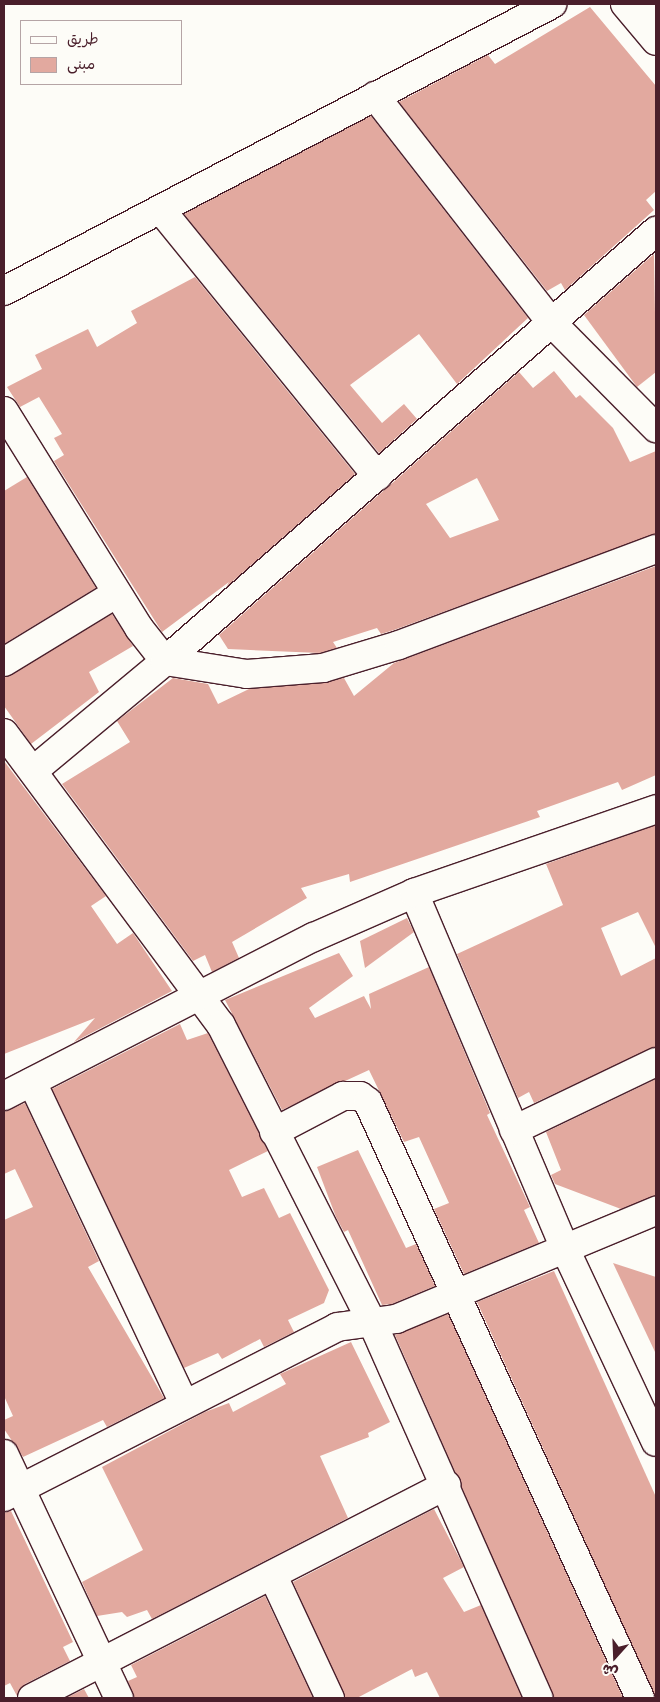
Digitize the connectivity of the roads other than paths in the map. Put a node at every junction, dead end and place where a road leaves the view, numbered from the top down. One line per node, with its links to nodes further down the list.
1 (552, 4): 4 (street)
2 (625, 4): 3 (street)
3 (656, 41)
4 (375, 96): 5 (street); 8 (street)
5 (161, 210): 7 (street); 11 (street)
6 (656, 231): 8 (street)
7 (4, 291)
8 (552, 323): 10 (street); 11 (street)
9 (4, 411): 13 (street)
10 (656, 428)
11 (377, 476): 14 (street)
12 (656, 549): 14 (street)
13 (117, 593): 14 (street); 15 (street)
14 (165, 661): 17 (street)
15 (4, 662)
16 (4, 733): 17 (street)
17 (33, 772): 20 (street)
18 (656, 809): 19 (street)
19 (414, 893): 20 (street); 24 (street)
20 (202, 997): 22 (street); 25 (street)
21 (656, 1062): 24 (street)
22 (32, 1082): 23 (street); 30 (street)
23 (4, 1096)
24 (514, 1130): 27 (street)
25 (274, 1132): 28 (street); 29 (street)
26 (656, 1211): 27 (street)
27 (565, 1249): 28 (street); 31 (street)
28 (456, 1292): 29 (street); 41 (street)
29 (372, 1322): 30 (street); 33 (street)
30 (184, 1404): 34 (street)
31 (656, 1442)
32 (4, 1454): 34 (street)
33 (447, 1485): 35 (street); 40 (street)
34 (11, 1493): 36 (street)
35 (273, 1576): 36 (street); 39 (street)
36 (104, 1663): 37 (street); 38 (street)
37 (32, 1698)
38 (119, 1698)
39 (330, 1698)
40 (539, 1698)
41 (640, 1698)

